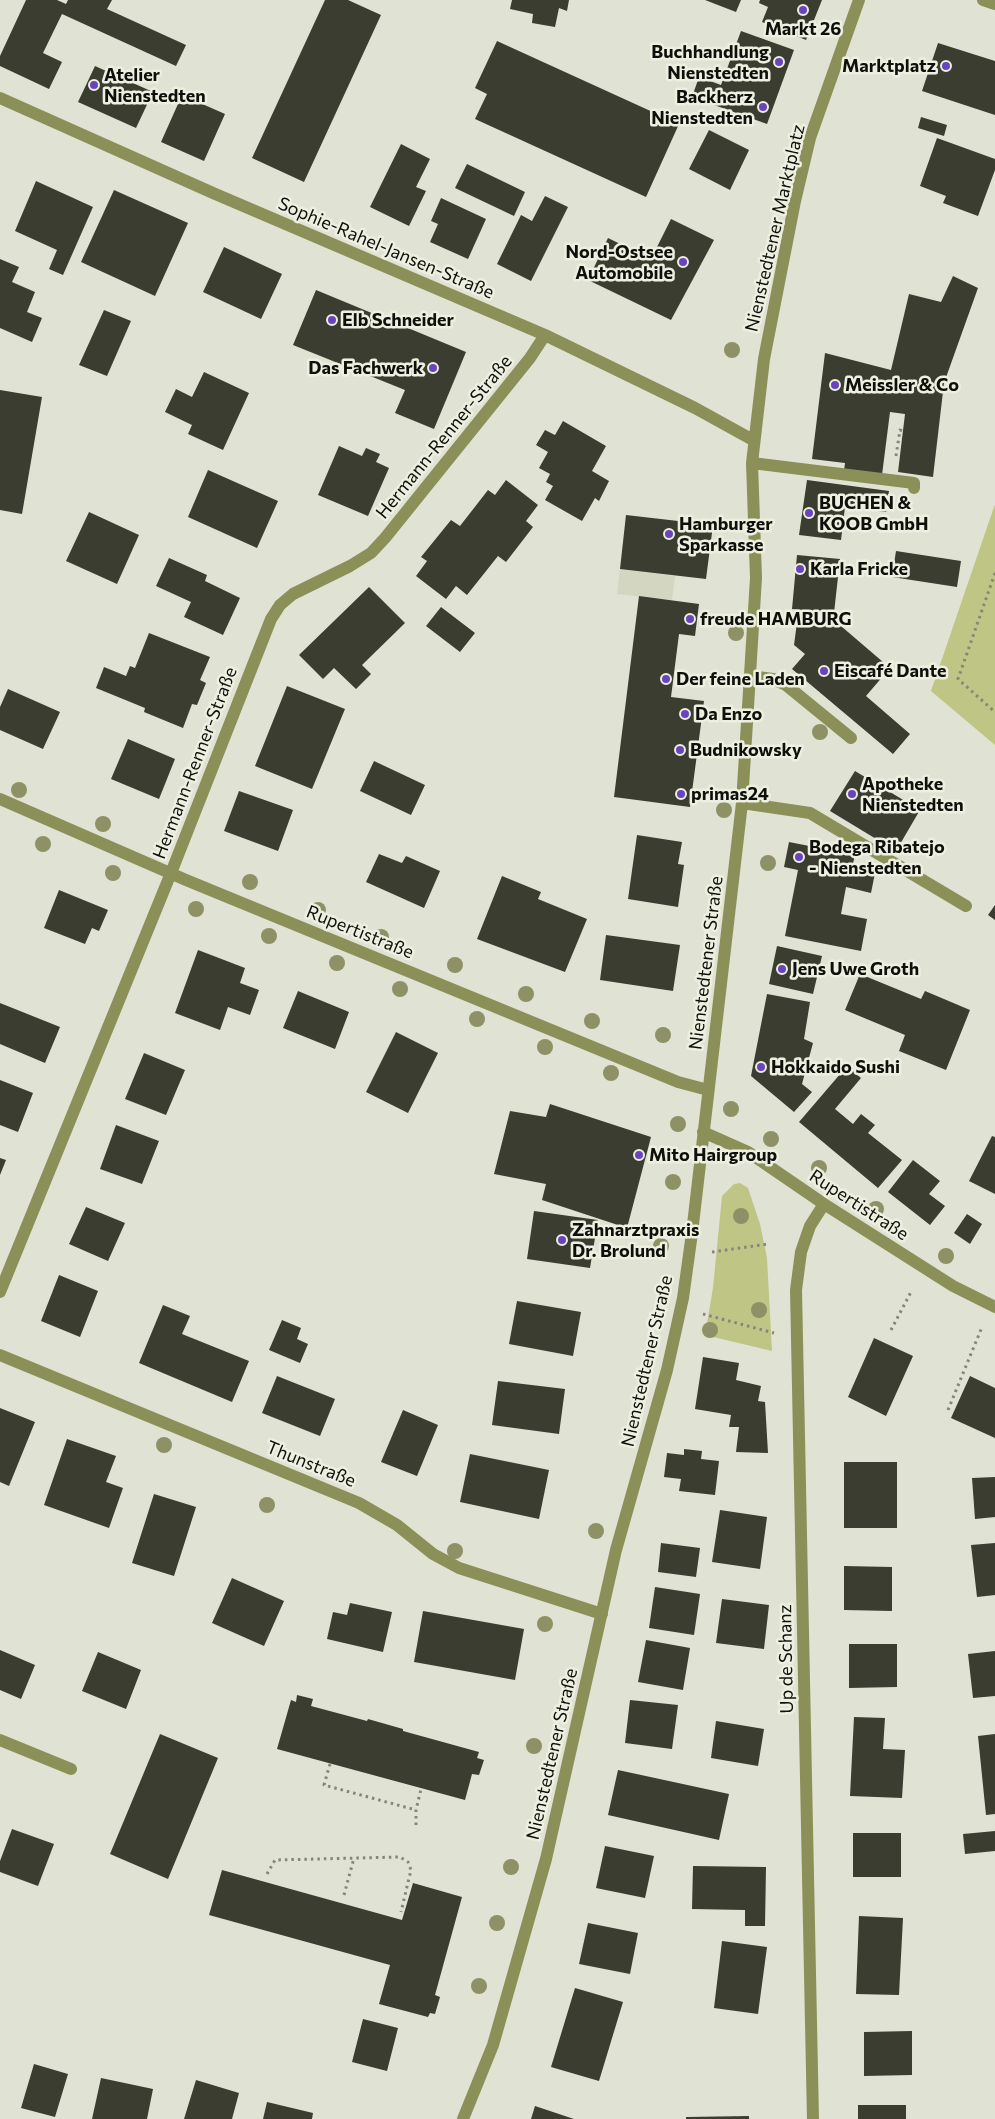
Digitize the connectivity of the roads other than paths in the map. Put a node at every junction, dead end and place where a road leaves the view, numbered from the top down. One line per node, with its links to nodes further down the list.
1 (859, 0): 6 (street, Nienstedtener Marktplatz)
2 (983, 0): 3 (street)
3 (995, 4)
4 (0, 98): 5 (street, Sophie-Rahel-Jansen-Straße)
5 (545, 335): 6 (street, Sophie-Rahel-Jansen-Straße); 13 (street, Hermann-Renner-Straße)
6 (753, 440): 7 (street, Nienstedtener Straße)
7 (752, 463): 8 (street); 9 (street, Nienstedtener Straße)
8 (914, 488)
9 (750, 676): 10 (street); 12 (street, Nienstedtener Straße)
10 (851, 738)
11 (0, 799): 13 (street, Rupertistraße)
12 (742, 803): 14 (street); 15 (street, Nienstedtener Straße)
13 (171, 873): 15 (street, Rupertistraße); 18 (street, Hermann-Renner-Straße)
14 (966, 906)
15 (708, 1090): 16 (street, Nienstedtener Straße)
16 (703, 1132): 17 (street, Rupertistraße); 21 (street, Nienstedtener Straße)
17 (824, 1204): 19 (street, Rupertistraße); 25 (street, Up de Schanz)
18 (0, 1292)
19 (995, 1307)
20 (0, 1355): 21 (street, Thunstraße)
21 (602, 1614): 24 (street, Nienstedtener Straße)
22 (0, 1740): 23 (street)
23 (71, 1769)
24 (463, 2119)
25 (812, 2119)

